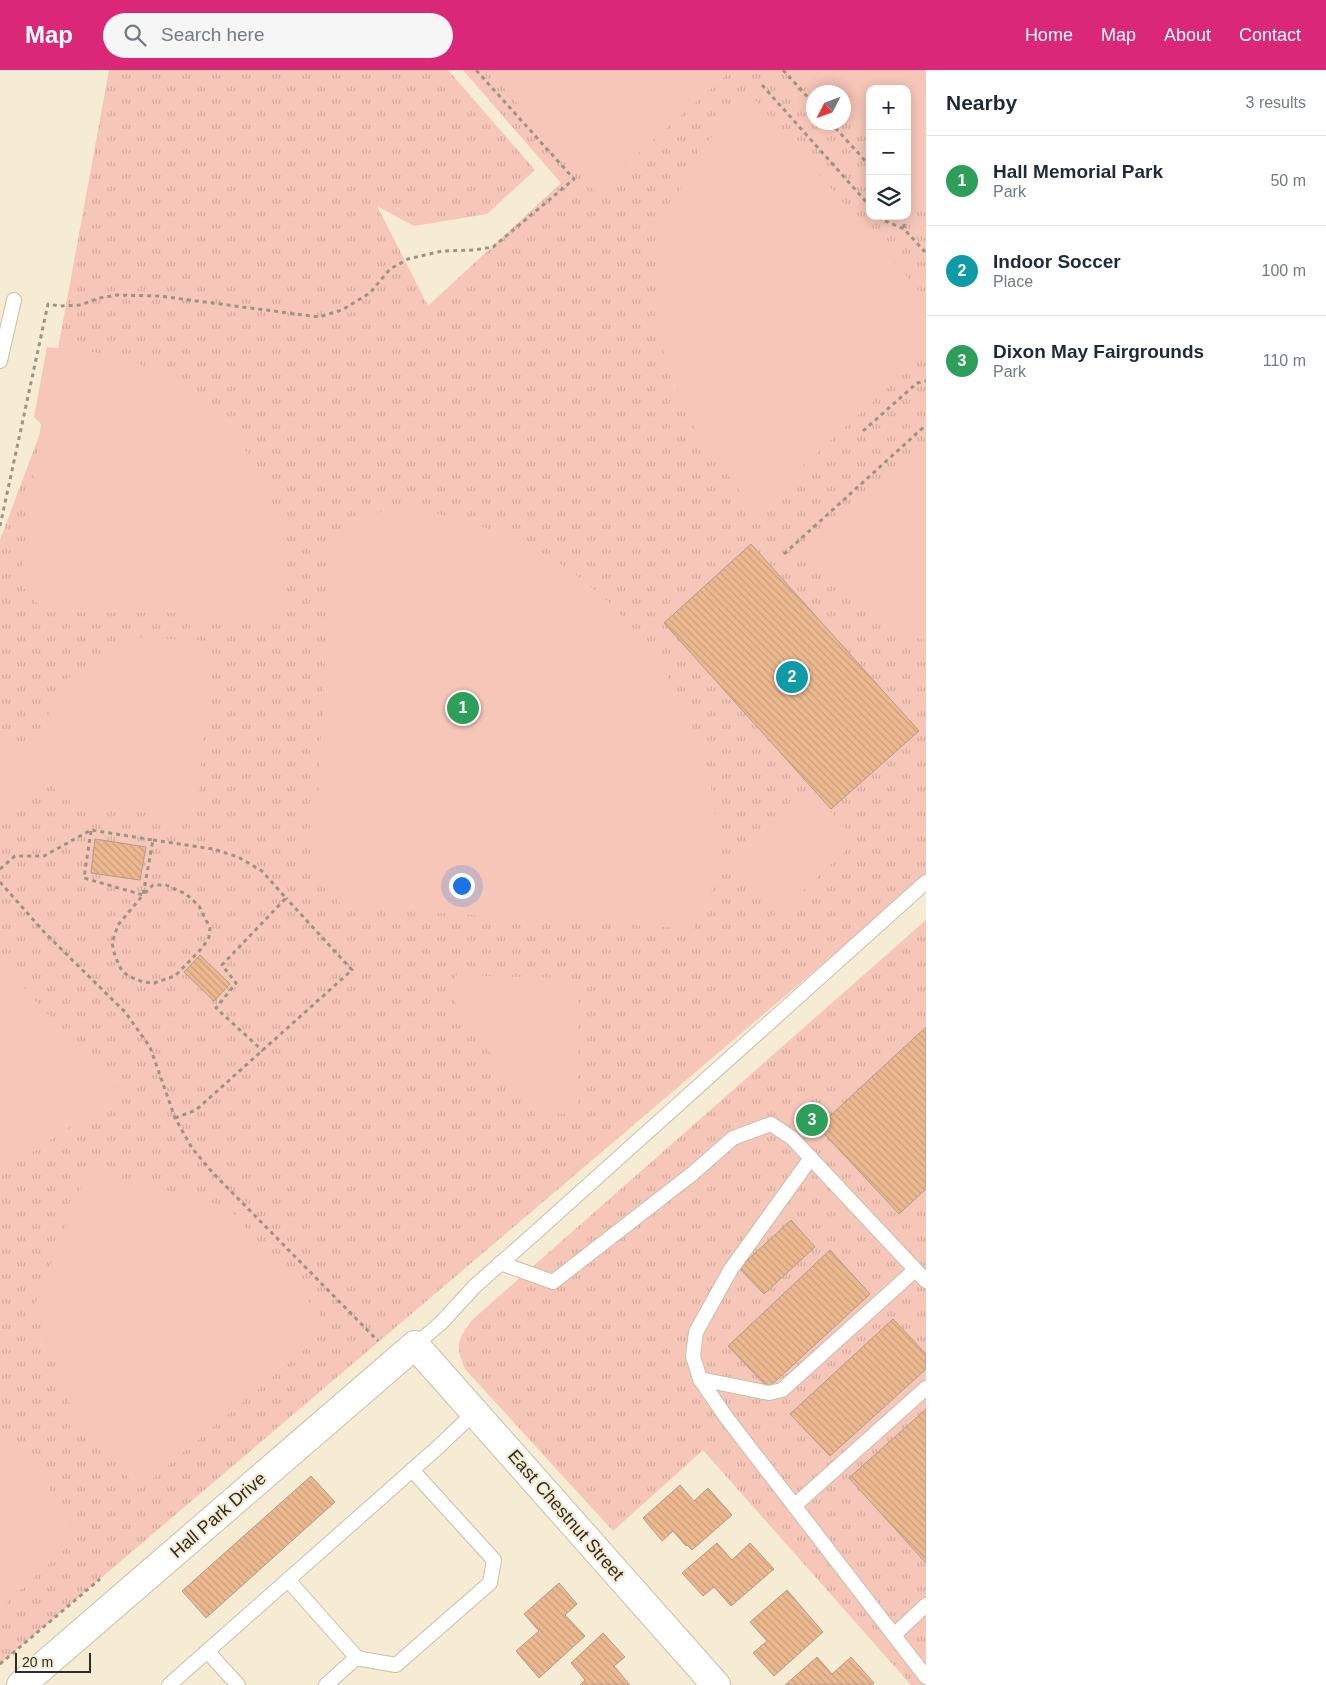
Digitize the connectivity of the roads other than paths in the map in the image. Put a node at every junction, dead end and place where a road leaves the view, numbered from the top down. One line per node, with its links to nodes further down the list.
1 (14, 300): 2 (lane)
2 (0, 361)
3 (926, 882): 5 (lane)
4 (811, 1158): 5 (lane); 6 (lane); 9 (lane)
5 (500, 1264): 8 (lane)
6 (915, 1270): 7 (lane); 9 (lane)
7 (926, 1281)
8 (415, 1345): 11 (street, East Chestnut Street); 20 (street, Hall Park Drive)
9 (700, 1380): 13 (lane)
10 (926, 1388): 13 (lane)
11 (475, 1412): 12 (lane); 24 (street, East Chestnut Street)
12 (412, 1470): 14 (lane); 18 (lane)
13 (794, 1506): 16 (lane)
14 (288, 1580): 17 (lane); 18 (lane)
15 (926, 1605): 16 (lane)
16 (894, 1635): 19 (lane)
17 (206, 1651): 21 (lane); 22 (lane)
18 (358, 1659): 23 (lane)
19 (926, 1677)
20 (21, 1685)
21 (169, 1685)
22 (238, 1685)
23 (326, 1685)
24 (716, 1685)

